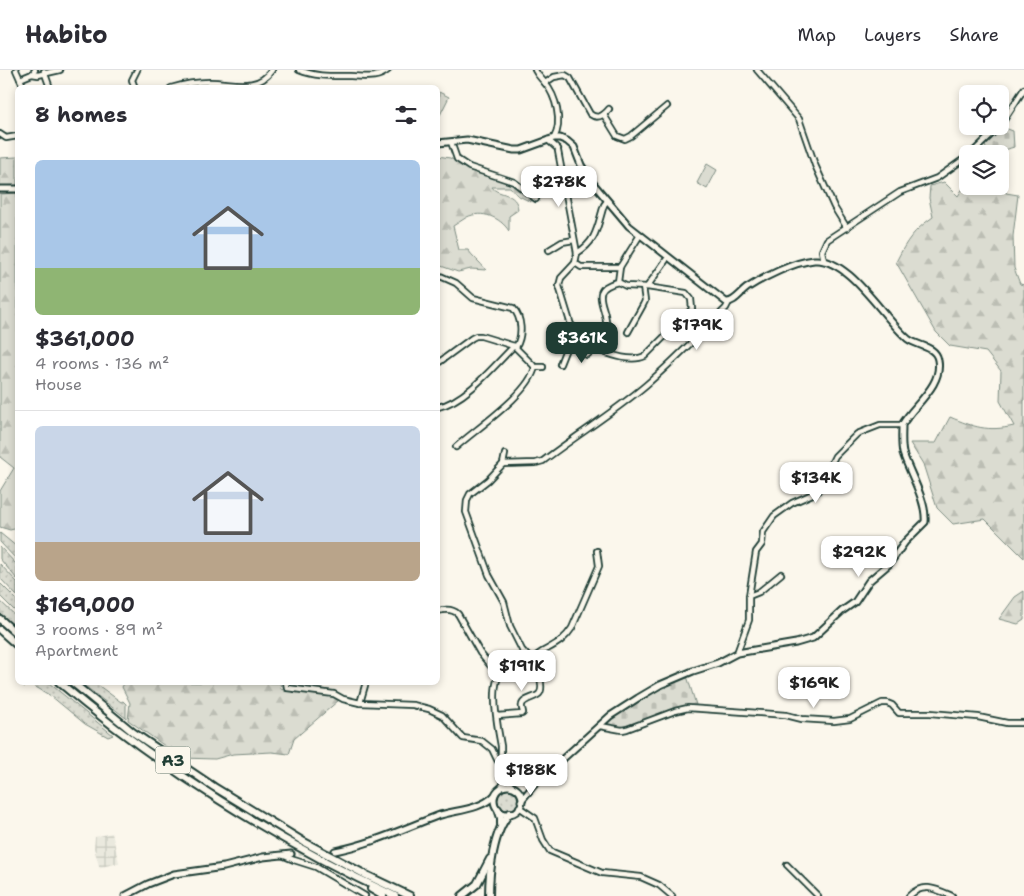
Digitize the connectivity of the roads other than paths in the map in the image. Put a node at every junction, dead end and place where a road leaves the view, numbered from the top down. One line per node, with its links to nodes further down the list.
1 (16, 70): 11 (street)
2 (60, 70): 9 (street)
3 (137, 70): 12 (street)
4 (272, 70): 20 (street)
5 (299, 70): 6 (street)
6 (388, 70)
7 (535, 70): 13 (street)
8 (757, 70): 39 (street)
9 (44, 71): 10 (street); 15 (street)
10 (33, 72): 11 (street)
11 (20, 80): 14 (street)
12 (132, 80): 16 (street); 17 (street)
13 (545, 83): 25 (street); 29 (street)
14 (22, 85)
15 (49, 85)
16 (130, 85)
17 (134, 85)
18 (188, 85): 19 (street)
19 (245, 85)
20 (245, 85)
21 (1024, 89): 24 (street)
22 (667, 106): 25 (street)
23 (609, 110): 25 (street)
24 (1009, 112)
25 (604, 115)
26 (0, 134): 28 (street)
27 (991, 135): 33 (street)
28 (15, 136)
29 (554, 138): 30 (main road); 38 (main road)
30 (548, 140): 31 (main road); 41 (street)
31 (451, 142): 32 (main road); 37 (street)
32 (440, 143)
33 (980, 145)
34 (959, 162): 39 (street)
35 (0, 189): 36 (main road)
36 (15, 189)
37 (536, 199)
38 (607, 201): 40 (main road); 43 (street)
39 (848, 228): 45 (street)
40 (640, 235): 47 (street); 51 (main road)
41 (574, 240): 42 (street); 43 (street)
42 (549, 250)
43 (577, 253): 46 (street)
44 (666, 260): 50 (street)
45 (824, 260): 51 (main road); 61 (main road)
46 (575, 263): 47 (street); 52 (street)
47 (620, 268): 49 (street)
48 (440, 276): 54 (street)
49 (618, 282): 50 (street); 55 (street)
50 (645, 287): 53 (street); 55 (street)
51 (729, 302): 64 (street)
52 (572, 325): 55 (street); 57 (street)
53 (628, 332)
54 (515, 346): 56 (street); 58 (street); 60 (street)
55 (595, 349)
56 (440, 362)
57 (560, 364)
58 (535, 367): 59 (street); 62 (street)
59 (543, 367)
60 (440, 407)
61 (902, 425): 67 (street); 73 (main road)
62 (456, 447)
63 (505, 454): 64 (street)
64 (503, 464): 74 (street)
65 (596, 551): 74 (street)
66 (781, 574): 67 (street)
67 (749, 596): 73 (street)
68 (440, 611): 75 (street)
69 (0, 618): 71 (highway)
70 (0, 630): 72 (highway)
71 (15, 632)
72 (15, 643)
73 (737, 653): 83 (main road)
74 (531, 660): 75 (street); 81 (street)
75 (499, 676): 81 (street)
76 (63, 685): 101 (highway, A3)
77 (76, 685): 102 (highway, A3)
78 (286, 685): 80 (street)
79 (365, 685): 80 (street)
80 (360, 703): 84 (street)
81 (497, 716): 84 (street)
82 (1024, 723): 83 (street)
83 (600, 726): 86 (main road)
84 (498, 759): 85 (street)
85 (506, 778): 87 (street); 88 (street)
86 (534, 786): 88 (main road); 90 (main road)
87 (501, 788): 88 (main road); 89 (main road)
88 (515, 789): 90 (main road)
89 (494, 796): 91 (main road); 92 (main road)
90 (520, 804): 93 (main road); 111 (street)
91 (481, 805): 92 (main road); 95 (main road)
92 (497, 808): 93 (main road); 94 (highway)
93 (510, 813): 94 (highway)
94 (501, 824): 97 (highway)
95 (335, 851)
96 (291, 854): 98 (main road)
97 (493, 854): 100 (highway); 108 (highway)
98 (282, 855): 103 (main road); 104 (street)
99 (787, 865): 112 (street)
100 (490, 874): 109 (highway); 110 (highway)
101 (363, 882): 105 (highway); 106 (highway, A3)
102 (408, 895): 107 (highway, A3)
103 (125, 896)
104 (365, 896)
105 (383, 896)
106 (395, 896)
107 (418, 896)
108 (462, 896)
109 (488, 896)
110 (494, 896)
111 (672, 896)
112 (818, 896)
113 (909, 896): 114 (street)
114 (952, 896)

